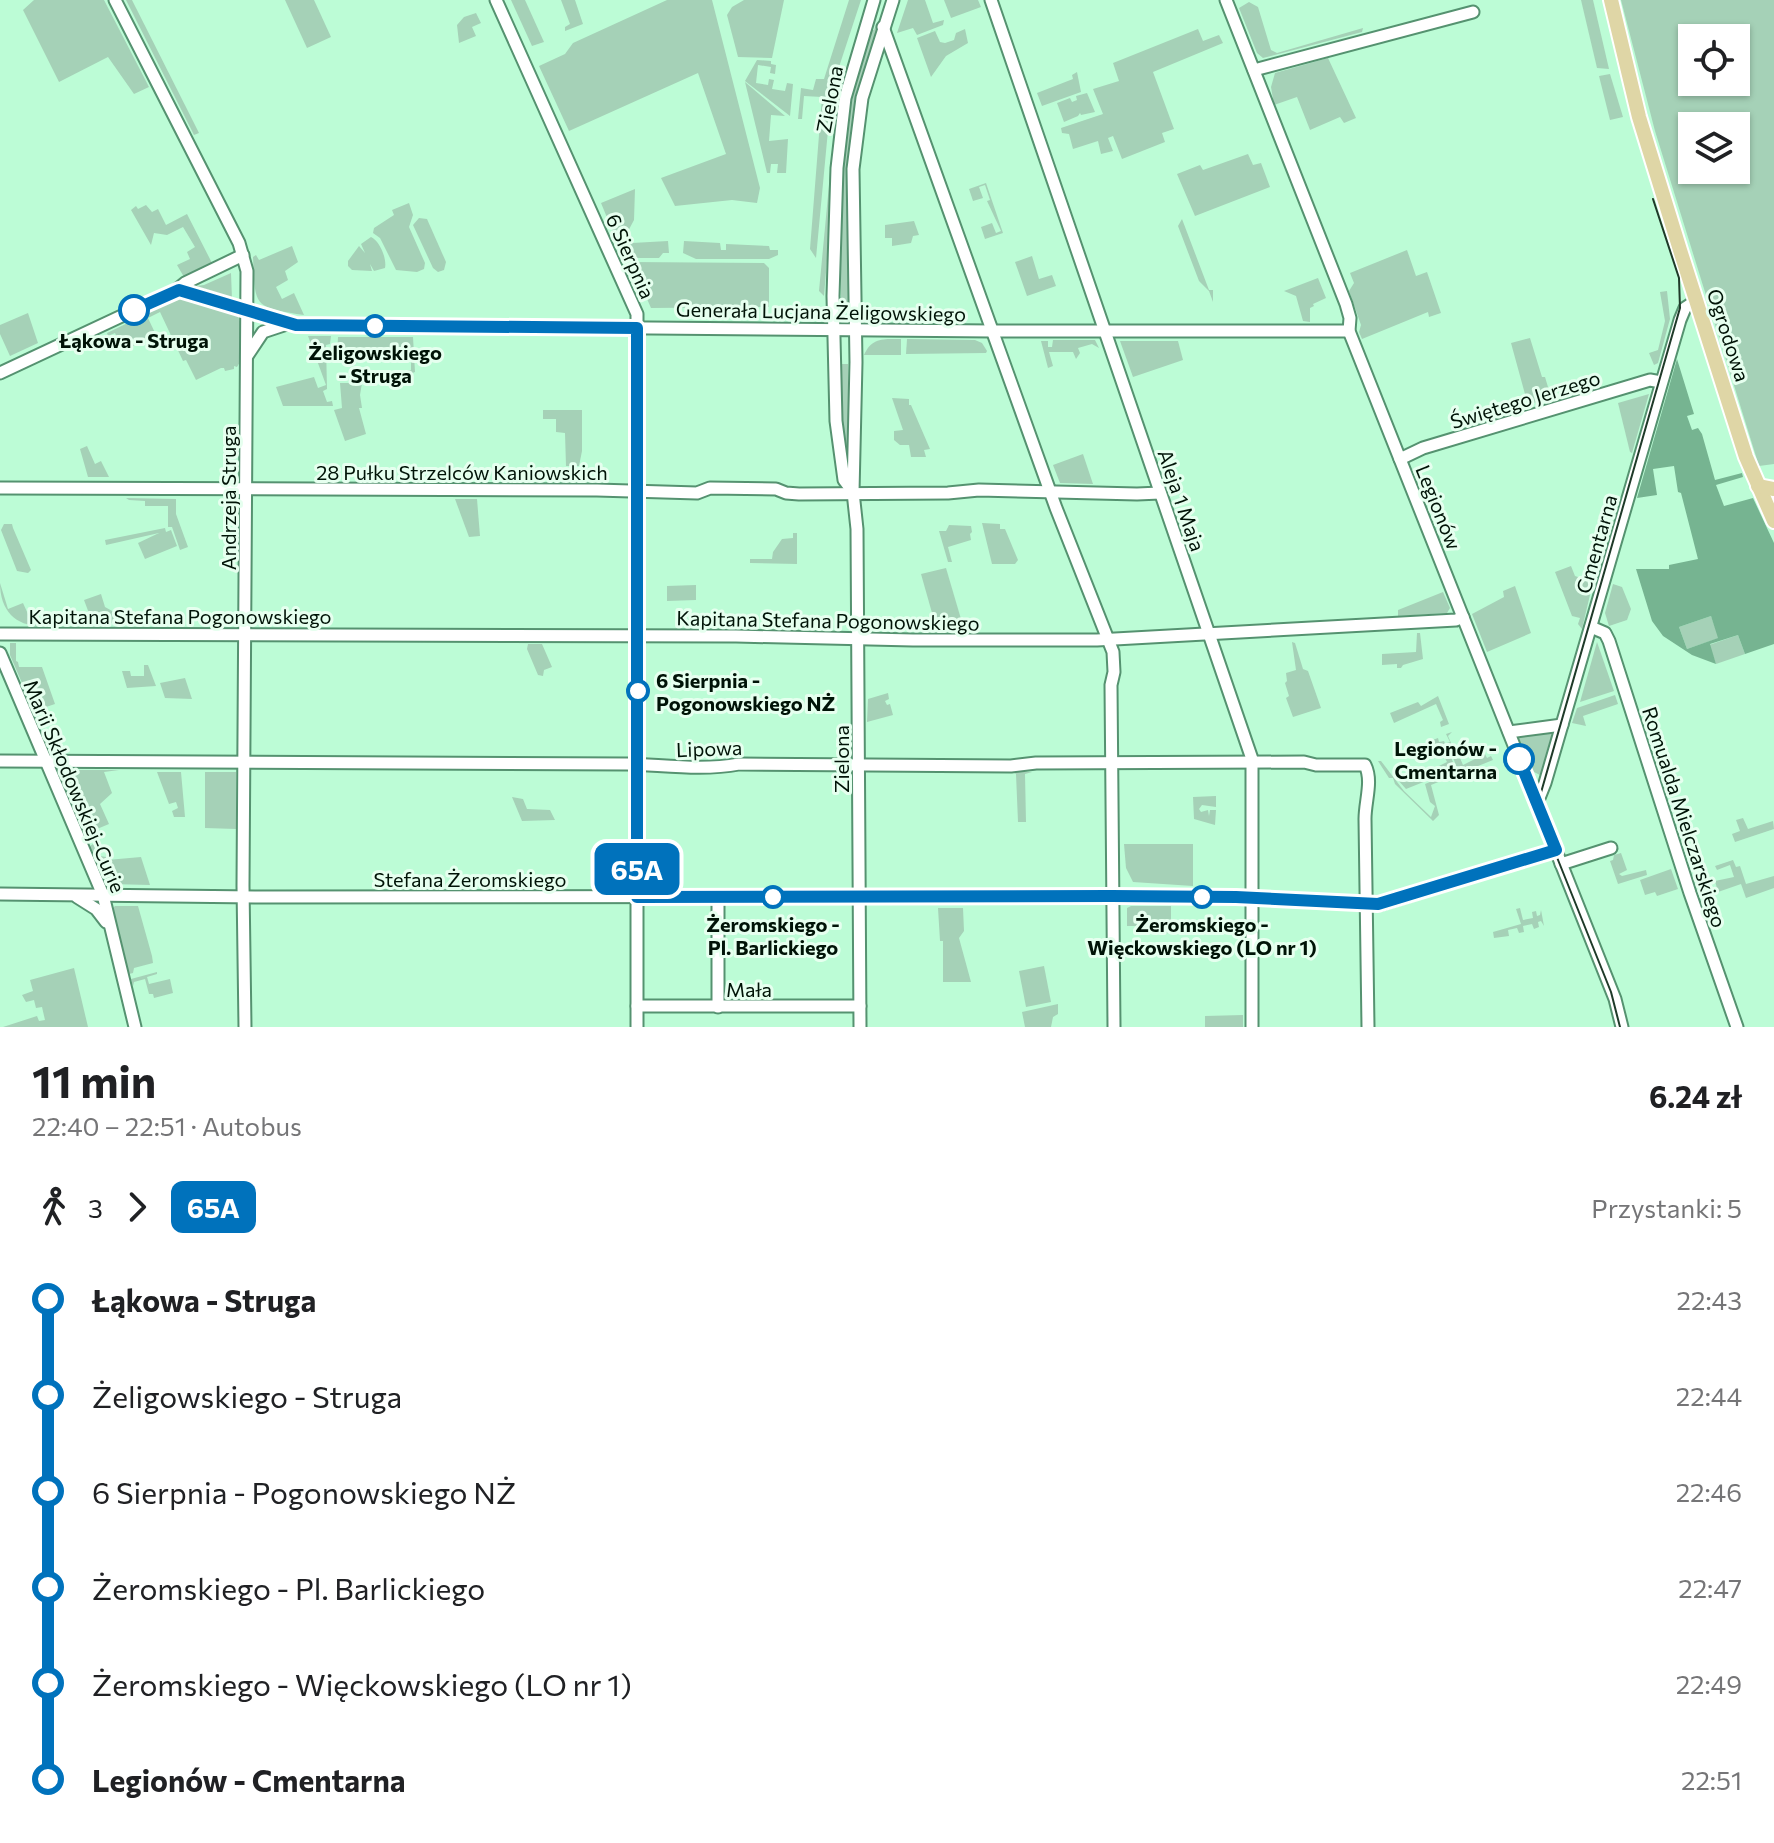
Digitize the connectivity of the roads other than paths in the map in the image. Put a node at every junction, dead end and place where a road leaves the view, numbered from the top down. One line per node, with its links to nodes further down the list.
1 (115, 0): 11 (street, Andrzeja Struga)
2 (496, 0): 16 (street, 6 Sierpnia)
3 (874, 0): 17 (street, Zielona)
4 (893, 0): 9 (street, Zielona)
5 (991, 0): 20 (street, Aleja 1 Maja)
6 (1226, 0): 10 (street, Legionów)
7 (1611, 0): 13 (main road, Ogrodowa)
8 (1473, 12): 10 (street)
9 (883, 27): 18 (street, Zielona); 19 (street)
10 (1254, 70): 21 (street, Legionów)
11 (243, 255): 12 (street); 14 (street, Andrzeja Struga)
12 (175, 291): 14 (street, Generała Lucjana Żeligowskiego); 23 (street)
13 (1697, 300): 24 (street, Cmentarna); 32 (main road, Ogrodowa)
14 (247, 310): 15 (street, Generała Lucjana Żeligowskiego); 22 (street, Andrzeja Struga)
15 (288, 324): 16 (street, Generała Lucjana Żeligowskiego); 22 (street)
16 (637, 328): 17 (street, Generała Lucjana Żeligowskiego); 28 (street, 6 Sierpnia)
17 (834, 329): 18 (street, Generała Lucjana Żeligowskiego); 29 (street, Zielona)
18 (855, 329): 19 (street, Generała Lucjana Żeligowskiego); 29 (street, Zielona)
19 (993, 331): 20 (street, Generała Lucjana Żeligowskiego); 30 (street)
20 (1104, 331): 21 (street, Generała Lucjana Żeligowskiego); 31 (street, Aleja 1 Maja)
21 (1349, 331): 25 (street, Legionów)
22 (247, 357): 27 (street, Andrzeja Struga)
23 (0, 373)
24 (1661, 382): 25 (street, Świętego Jerzego); 35 (street, Cmentarna)
25 (1400, 459): 34 (street, Legionów)
26 (0, 488): 27 (street, 28 Pułku Strzelców Kaniowskich)
27 (246, 489): 28 (street, 28 Pułku Strzelców Kaniowskich); 37 (street, Andrzeja Struga)
28 (637, 491): 29 (street, 28 Pułku Strzelców Kaniowskich); 39 (street, 6 Sierpnia)
29 (853, 492): 30 (street, 28 Pułku Strzelców Kaniowskich); 40 (street, Zielona)
30 (1051, 493): 31 (street, 28 Pułku Strzelców Kaniowskich); 41 (street)
31 (1160, 493): 38 (street, Aleja 1 Maja)
32 (1768, 494): 33 (main road, Ogrodowa)
33 (1774, 521)
34 (1463, 617): 38 (street, Kapitana Stefana Pogonowskiego); 44 (street, Legionów)
35 (1591, 627): 43 (street, Cmentarna); 80 (street, Romualda Mielczarskiego)
36 (0, 634): 37 (street, Kapitana Stefana Pogonowskiego)
37 (245, 634): 39 (street, Kapitana Stefana Pogonowskiego); 47 (street, Andrzeja Struga)
38 (1210, 634): 41 (street, Kapitana Stefana Pogonowskiego); 49 (street, Aleja 1 Maja)
39 (638, 636): 40 (street, Kapitana Stefana Pogonowskiego); 51 (street, 6 Sierpnia)
40 (858, 637): 41 (street, Kapitana Stefana Pogonowskiego); 50 (street, Zielona)
41 (1108, 638): 48 (street)
42 (0, 653): 46 (street, Marii Skłodowskiej-Curie)
43 (1562, 725): 44 (street); 52 (street, Cmentarna)
44 (1509, 732): 52 (street, Legionów)
45 (0, 761): 46 (street, Lipowa)
46 (46, 761): 47 (street, Lipowa); 59 (street, Marii Skłodowskiej-Curie)
47 (244, 762): 51 (street, Lipowa); 62 (street, Andrzeja Struga)
48 (1112, 763): 49 (street, Lipowa); 50 (street, Lipowa); 56 (street)
49 (1252, 763): 66 (street, Aleja 1 Maja); 67 (street, Lipowa)
50 (859, 764): 51 (street, Lipowa); 65 (street, Zielona)
51 (638, 765): 63 (street, 6 Sierpnia)
52 (1537, 803): 54 (street, Legionów)
53 (1611, 848): 55 (street)
54 (1556, 850): 55 (street, Legionów); 67 (street, Stefana Żeromskiego)
55 (1561, 864): 79 (street, Legionów)
56 (1112, 873): 60 (street); 61 (street)
57 (0, 894): 58 (street, Stefana Żeromskiego)
58 (72, 895): 59 (street, Stefana Żeromskiego); 68 (street)
59 (103, 895): 62 (street, Stefana Żeromskiego); 68 (street, Marii Skłodowskiej-Curie)
60 (1112, 896): 61 (street, Stefana Żeromskiego); 65 (street, Stefana Żeromskiego); 76 (street)
61 (1131, 896): 66 (street, Stefana Żeromskiego)
62 (243, 897): 63 (street, Stefana Żeromskiego); 73 (street, Andrzeja Struga)
63 (637, 897): 64 (street, Stefana Żeromskiego); 69 (street, 6 Sierpnia)
64 (718, 897): 65 (street, Stefana Żeromskiego); 71 (street)
65 (859, 897): 70 (street, Zielona)
66 (1252, 898): 67 (street, Stefana Żeromskiego); 77 (street, Aleja 1 Maja)
67 (1367, 904): 78 (street)
68 (112, 933): 72 (street, Marii Skłodowskiej-Curie)
69 (637, 1006): 71 (street, Mała); 74 (street, 6 Sierpnia)
70 (860, 1006): 71 (street, Mała); 75 (street, Zielona)
71 (718, 1007)
72 (135, 1027)
73 (245, 1027)
74 (637, 1027)
75 (860, 1027)
76 (1114, 1027)
77 (1252, 1027)
78 (1368, 1027)
79 (1622, 1027)
80 (1737, 1027)

